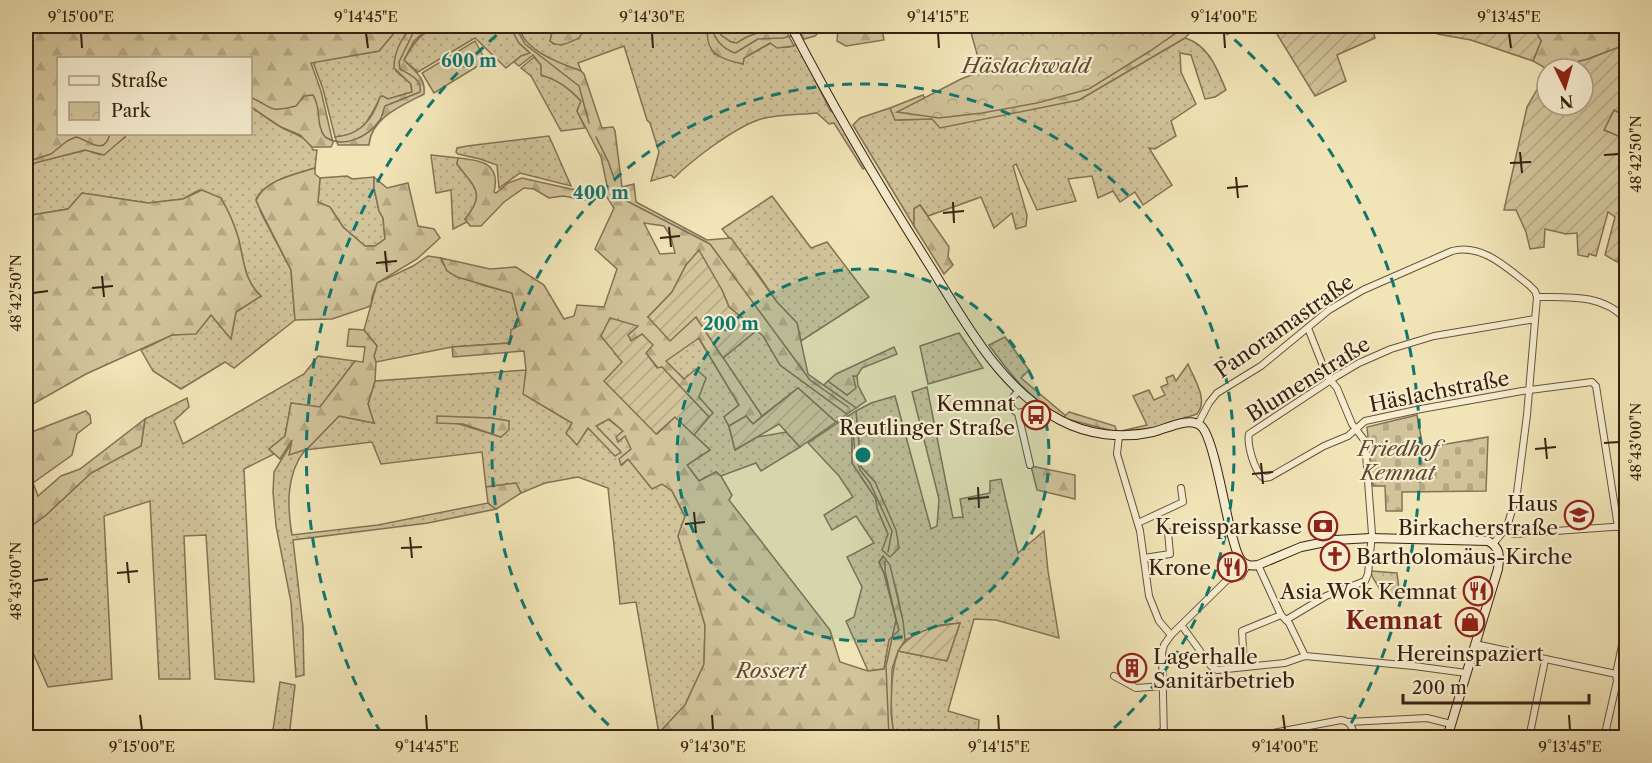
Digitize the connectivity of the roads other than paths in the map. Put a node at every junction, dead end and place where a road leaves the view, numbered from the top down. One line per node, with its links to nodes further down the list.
1 (791, 26): 8 (main road)
2 (1537, 297): 3 (street); 4 (street); 5 (street, Panoramastraße)
3 (1535, 319): 6 (street, Blumenstraße); 7 (street)
4 (1626, 320)
5 (1308, 328): 6 (street); 11 (street, Panoramastraße)
6 (1330, 380): 12 (street); 15 (street, Blumenstraße)
7 (1529, 390): 12 (street, Häslachstraße); 19 (street, Häslachstraße); 20 (street)
8 (1020, 391): 9 (main road); 10 (street)
9 (1036, 405): 10 (street); 13 (main road)
10 (1018, 413): 14 (street)
11 (1198, 424): 13 (main road); 25 (main road)
12 (1356, 429): 15 (street, Häslachstraße); 22 (street)
13 (1119, 436): 17 (street)
14 (1029, 465)
15 (1263, 477)
16 (1181, 488): 17 (street)
17 (1138, 523): 24 (street)
18 (1626, 526): 19 (street)
19 (1618, 527): 20 (street)
20 (1504, 531): 23 (street)
21 (1168, 532): 24 (street)
22 (1371, 538): 23 (main road); 26 (main road); 27 (street)
23 (1492, 543): 31 (main road)
24 (1144, 558): 30 (street)
25 (1247, 565): 26 (main road); 28 (street)
26 (1258, 565): 27 (street)
27 (1283, 617): 32 (street); 34 (street)
28 (1182, 626): 30 (street); 34 (street)
29 (1626, 627): 37 (street)
30 (1171, 635): 39 (street)
31 (1475, 644): 33 (street); 35 (main road)
32 (1305, 656): 34 (street); 35 (street)
33 (1545, 660): 37 (street); 49 (street)
34 (1244, 666)
35 (1466, 673): 41 (main road)
36 (1114, 676): 39 (street)
37 (1617, 678): 38 (street); 50 (street)
38 (1626, 682)
39 (1163, 686): 42 (street)
40 (1348, 722): 41 (street); 43 (street); 47 (street)
41 (1450, 724): 48 (main road)
42 (1164, 730): 44 (street); 45 (street)
43 (1256, 737): 46 (street)
44 (1151, 738)
45 (1164, 738)
46 (1193, 738)
47 (1354, 738)
48 (1447, 738)
49 (1529, 738)
50 (1604, 738)

